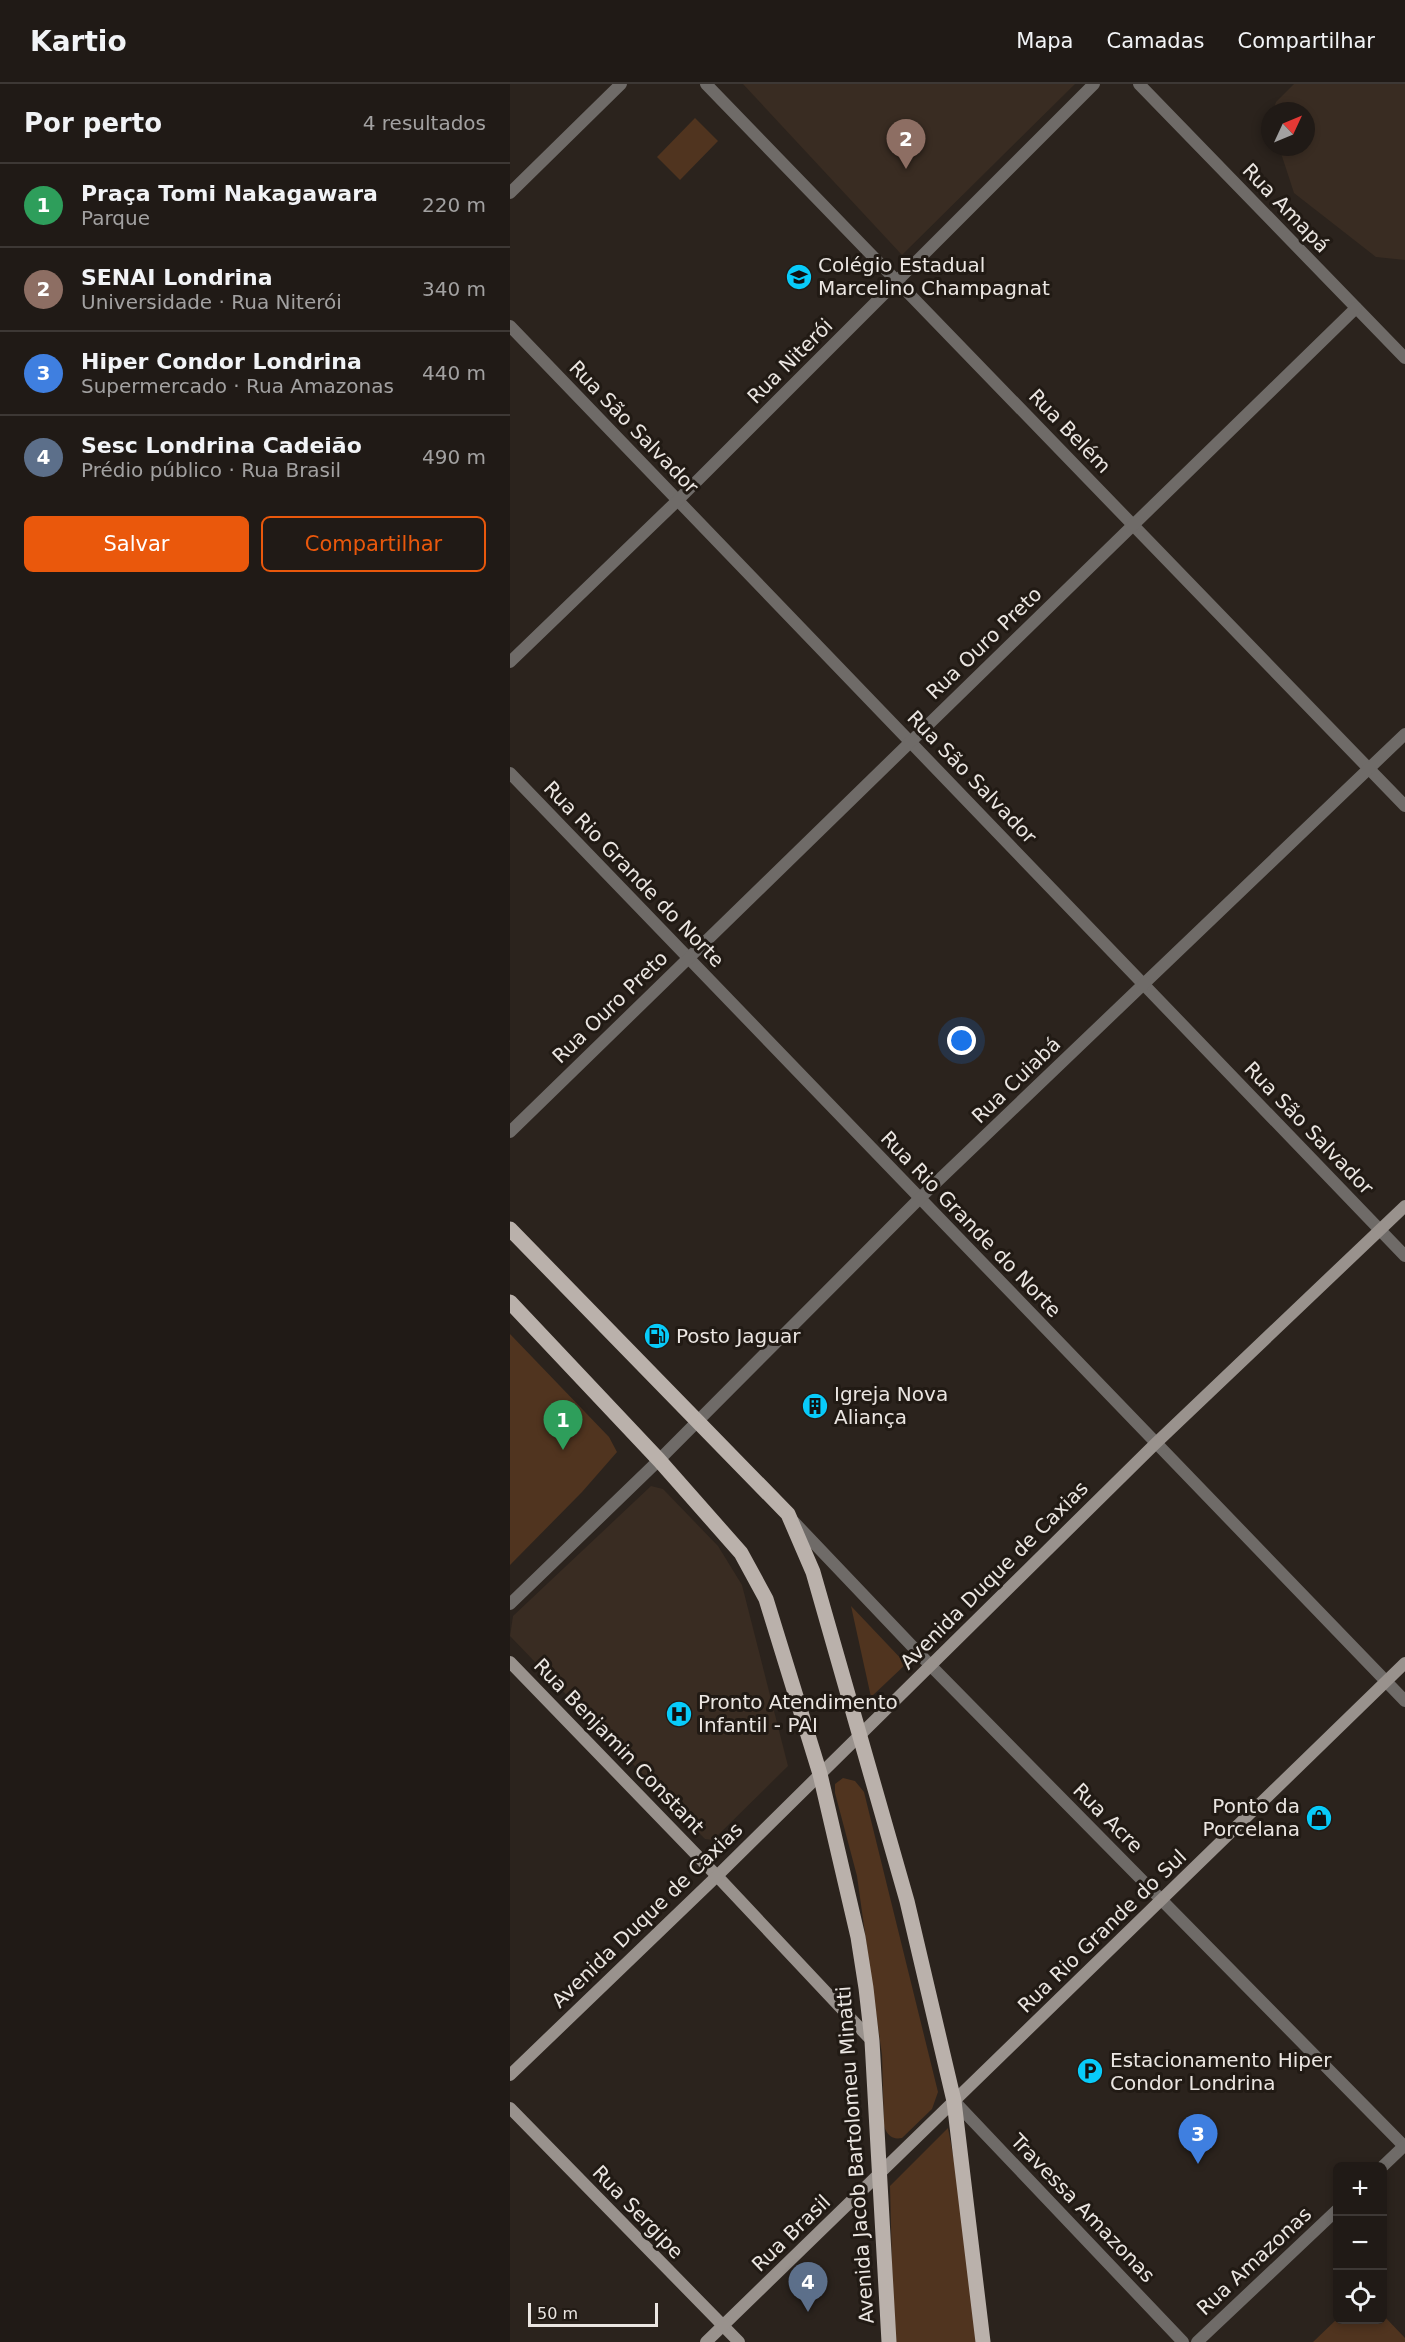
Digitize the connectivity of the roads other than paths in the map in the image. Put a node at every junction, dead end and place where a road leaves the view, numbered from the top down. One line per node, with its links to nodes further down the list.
1 (621, 84): 5 (street)
2 (706, 84): 6 (street, Rua Belém)
3 (1094, 84): 6 (street, Rua Niterói)
4 (1140, 84): 7 (street, Rua Amapá)
5 (510, 193)
6 (897, 281): 10 (street, Rua Niterói); 11 (street, Rua Belém)
7 (1356, 308): 9 (street, Rua Amapá); 11 (street, Rua Ouro Preto)
8 (510, 326): 10 (street, Rua São Salvador)
9 (1405, 358)
10 (678, 500): 12 (street, Rua Niterói); 14 (street, Rua São Salvador)
11 (1133, 525): 14 (street, Rua Ouro Preto); 15 (street, Rua Belém)
12 (510, 662)
13 (1405, 734): 15 (street, Rua Cuiabá)
14 (910, 742): 18 (street, Rua Ouro Preto); 19 (street, Rua São Salvador)
15 (1369, 769): 17 (street, Rua Belém); 19 (street, Rua Cuiabá)
16 (510, 773): 18 (street, Rua Rio Grande do Norte)
17 (1405, 806)
18 (688, 958): 20 (street, Rua Ouro Preto); 21 (street, Rua Rio Grande do Norte)
19 (1144, 984): 21 (street, Rua Cuiabá); 24 (street, Rua São Salvador)
20 (510, 1132)
21 (920, 1198): 27 (street, Rua Cuiabá); 28 (street, Rua Rio Grande do Norte)
22 (1405, 1206): 24 (street, Avenida Duque de Caxias)
23 (510, 1229): 27 (main road)
24 (1380, 1230): 25 (street, Rua São Salvador); 28 (street, Avenida Duque de Caxias)
25 (1405, 1256)
26 (510, 1302): 29 (main road, Avenida Jacob Bartolomeu Minatti)
27 (698, 1420): 29 (street, Rua Cuiabá); 30 (main road)
28 (1155, 1444): 34 (street, Avenida Duque de Caxias); 35 (street, Rua Rio Grande do Norte)
29 (659, 1460): 31 (street, Rua Cuiabá); 38 (main road, Avenida Jacob Bartolomeu Minatti)
30 (788, 1514): 34 (street, Rua Acre); 37 (main road)
31 (510, 1604)
32 (510, 1662): 39 (street, Rua Benjamin Constant)
33 (1405, 1663): 35 (street, Rua Rio Grande do Sul)
34 (931, 1665): 37 (street, Avenida Duque de Caxias); 40 (street, Rua Acre)
35 (1386, 1681): 36 (street, Rua Rio Grande do Norte); 40 (street, Rua Rio Grande do Sul)
36 (1405, 1701)
37 (858, 1737): 38 (street, Avenida Duque de Caxias); 43 (main road)
38 (820, 1774): 39 (street, Avenida Duque de Caxias); 41 (main road, Avenida Jacob Bartolomeu Minatti)
39 (717, 1876): 41 (street, Rua Benjamin Constant); 42 (street, Avenida Duque de Caxias)
40 (1162, 1900): 43 (street, Rua Rio Grande do Sul); 45 (street, Rua Acre)
41 (872, 2041): 47 (main road, Avenida Jacob Bartolomeu Minatti)
42 (510, 2076)
43 (954, 2101): 47 (street, Rua Brasil); 53 (main road); 54 (street, Travessa Amazonas)
44 (510, 2108): 49 (street, Rua Sergipe)
45 (1405, 2146): 46 (street)
46 (1387, 2162)
47 (880, 2175): 49 (street, Rua Brasil); 52 (main road, Avenida Jacob Bartolomeu Minatti)
48 (1333, 2214): 55 (street, Rua Amazonas)
49 (722, 2326): 50 (street, Rua Brasil); 51 (street, Rua Sergipe)
50 (706, 2342)
51 (739, 2342)
52 (889, 2342)
53 (983, 2342)
54 (1183, 2342)
55 (1197, 2342)

